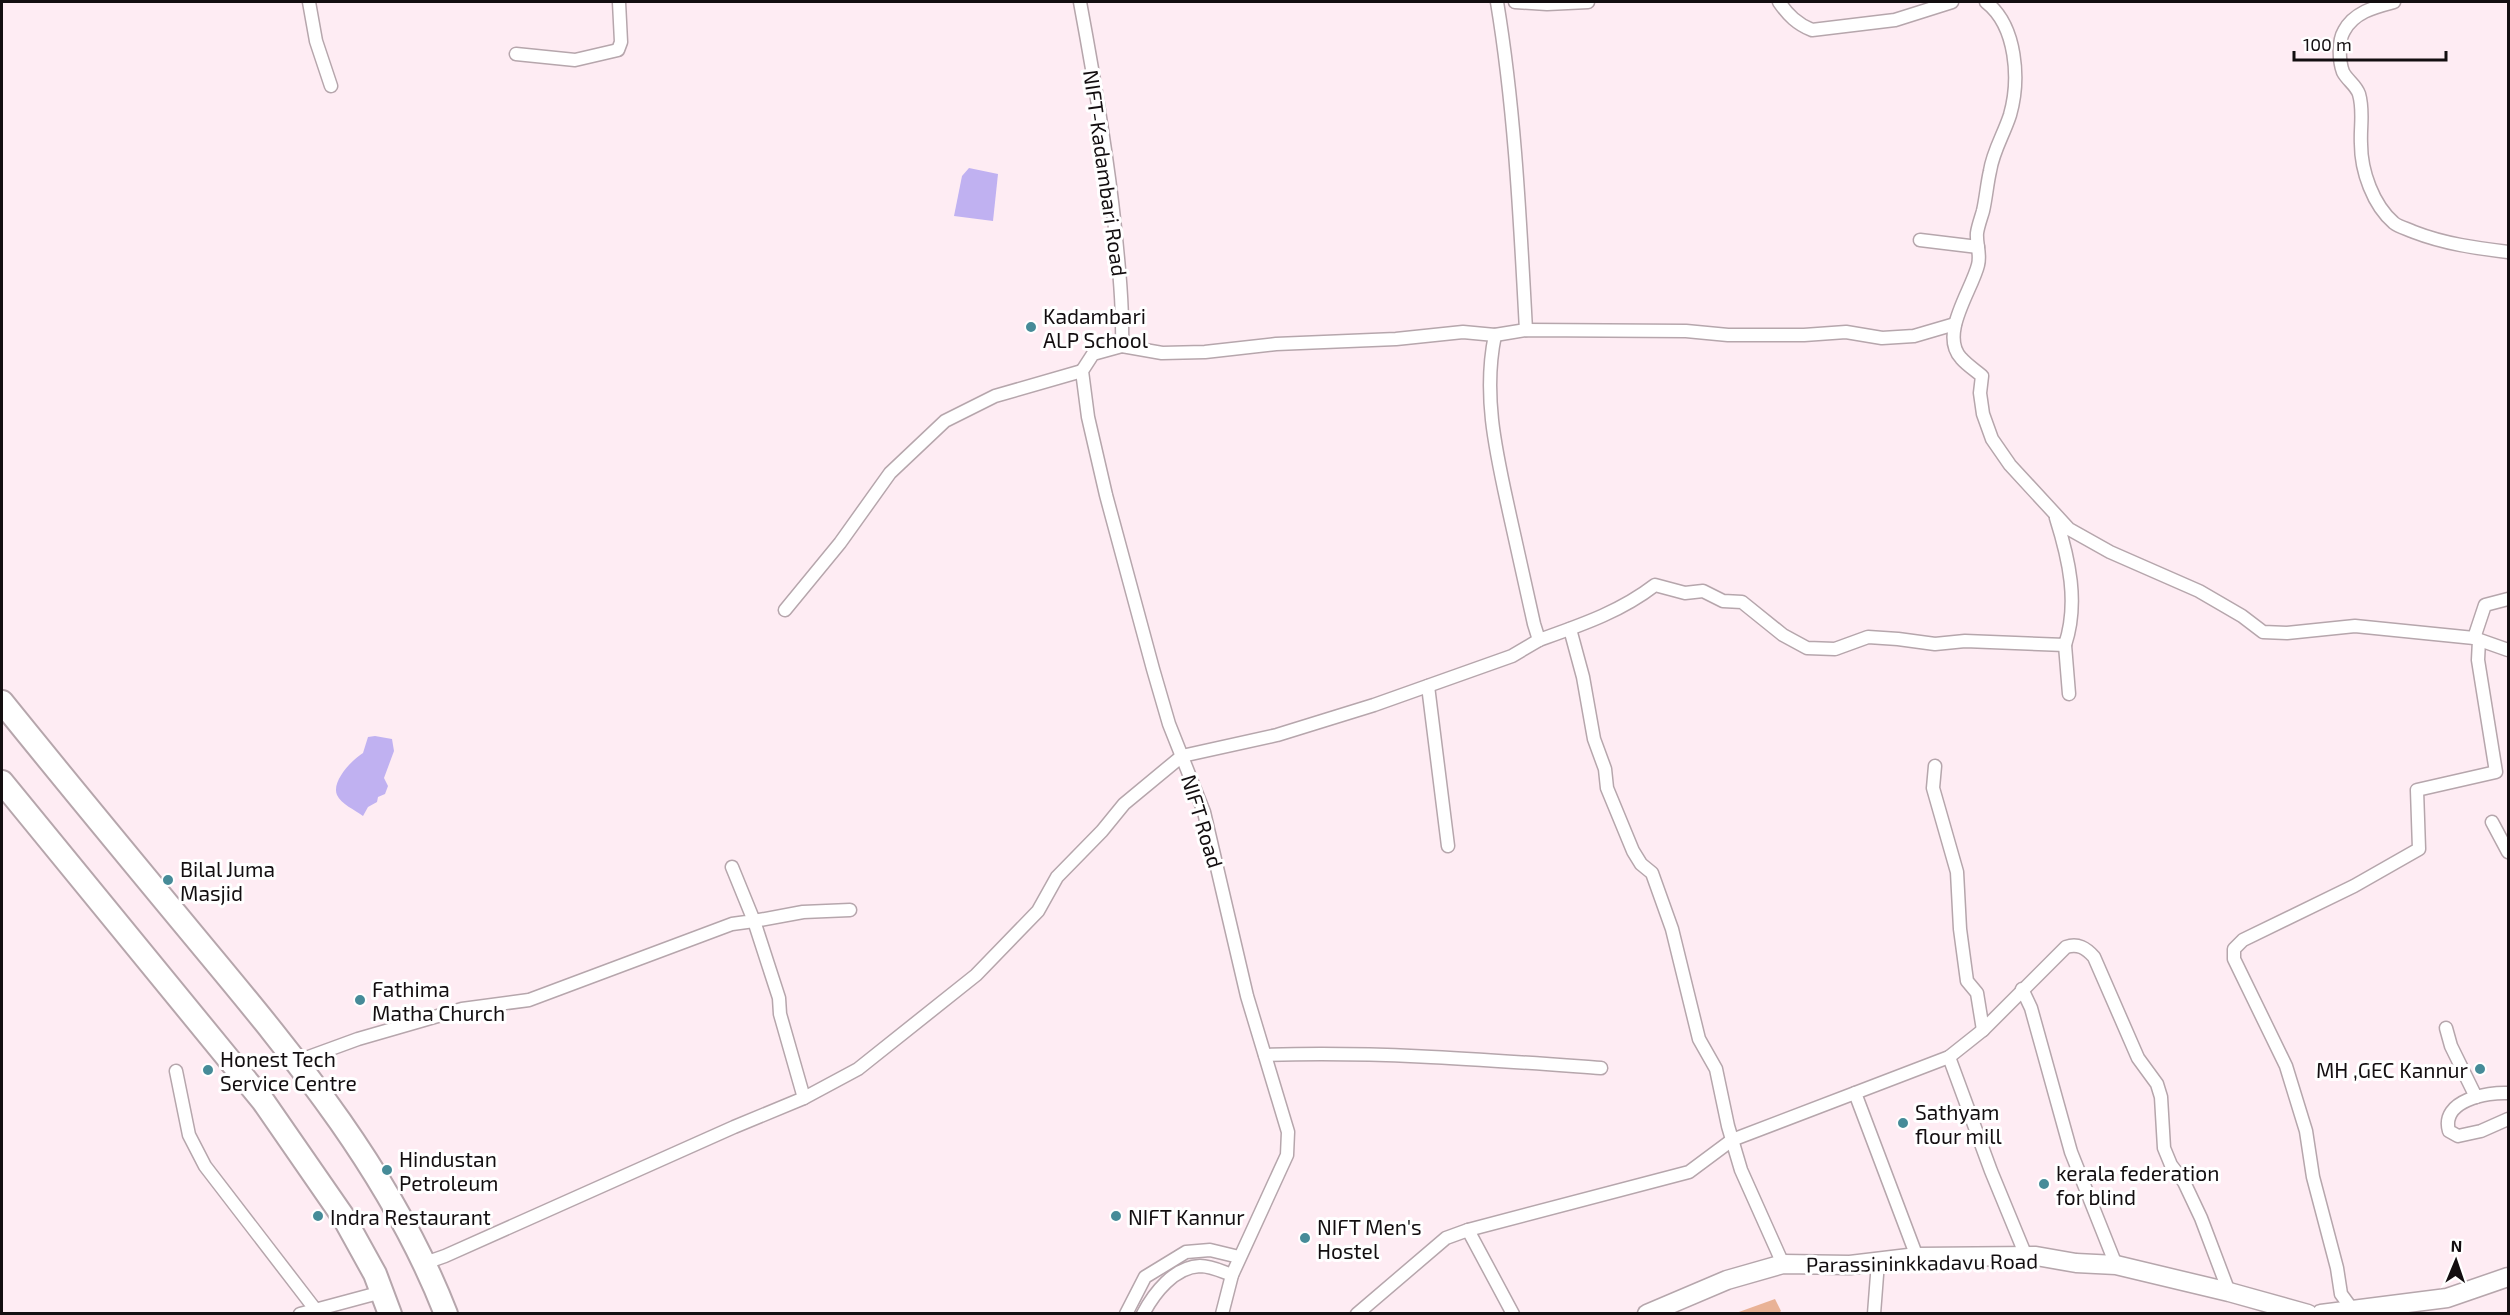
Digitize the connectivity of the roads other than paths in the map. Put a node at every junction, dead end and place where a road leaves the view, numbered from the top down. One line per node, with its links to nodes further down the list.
1 (309, 2): 12 (street)
2 (619, 2): 11 (street)
3 (1080, 2): 19 (street, NIFT-Kadambari Road)
4 (1497, 2): 17 (street)
5 (1515, 2): 6 (street)
6 (1588, 2)
7 (1779, 2): 8 (street)
8 (1952, 2)
9 (1986, 2): 14 (street)
10 (2394, 2): 15 (street)
11 (516, 54)
12 (331, 86)
13 (1920, 240): 14 (street)
14 (1978, 247): 16 (street)
15 (2508, 252)
16 (1955, 324): 17 (street); 21 (street)
17 (1526, 330): 18 (street)
18 (1495, 335): 19 (street); 26 (street)
19 (1122, 346): 20 (street)
20 (1082, 371): 23 (street); 32 (street, NIFT Road)
21 (2054, 512): 25 (street); 27 (street)
22 (2508, 599): 25 (street)
23 (785, 610)
24 (1570, 629): 26 (street); 27 (street); 54 (street)
25 (2476, 639): 28 (street); 68 (street)
26 (1539, 640): 29 (street)
27 (2066, 645): 30 (street)
28 (2508, 650)
29 (1428, 686): 32 (street); 36 (street)
30 (2069, 694)
31 (2, 702): 46 (highway)
32 (1182, 756): 44 (street, NIFT Road); 52 (street)
33 (1935, 766): 43 (street)
34 (2, 783): 66 (highway)
35 (2492, 822): 37 (street)
36 (1448, 846)
37 (2508, 852)
38 (732, 867): 40 (street)
39 (850, 910): 40 (street)
40 (754, 921): 46 (street); 52 (street)
41 (2022, 989): 43 (street); 62 (street); 65 (street)
42 (2446, 1028): 51 (street)
43 (1983, 1030): 45 (street)
44 (1265, 1055): 47 (street); 57 (street, NIFT Road)
45 (1949, 1057): 49 (street); 56 (street)
46 (295, 1062): 60 (highway)
47 (1601, 1068)
48 (176, 1071): 67 (street)
49 (1855, 1094): 54 (street); 58 (street)
50 (2508, 1094): 51 (street)
51 (2476, 1097): 53 (street)
52 (804, 1098): 60 (street)
53 (2508, 1119)
54 (1732, 1140): 55 (street); 61 (street)
55 (1468, 1230): 74 (street); 75 (street)
56 (2026, 1256): 58 (main road, Parassininkkadavu Road); 62 (main road, Parassininkkadavu Road)
57 (1239, 1257): 63 (street, NIFT Road); 71 (street)
58 (1917, 1257): 59 (main road, Parassininkkadavu Road)
59 (1878, 1262): 61 (main road, Parassininkkadavu Road); 77 (street)
60 (425, 1263): 70 (highway)
61 (1783, 1264): 76 (main road, Parassininkkadavu Road)
62 (2116, 1265): 65 (main road, Parassininkkadavu Road)
63 (1232, 1275): 72 (street); 73 (street, NIFT Road)
64 (2508, 1277): 68 (main road)
65 (2229, 1292): 78 (main road, Parassininkkadavu Road)
66 (385, 1307): 67 (street)
67 (315, 1309): 69 (street)
68 (2352, 1309): 79 (main road)
69 (300, 1314)
70 (446, 1314)
71 (1126, 1314)
72 (1143, 1314)
73 (1222, 1314)
74 (1357, 1314)
75 (1513, 1314)
76 (1647, 1314)
77 (1874, 1314)
78 (2308, 1314)
79 (2321, 1314)

